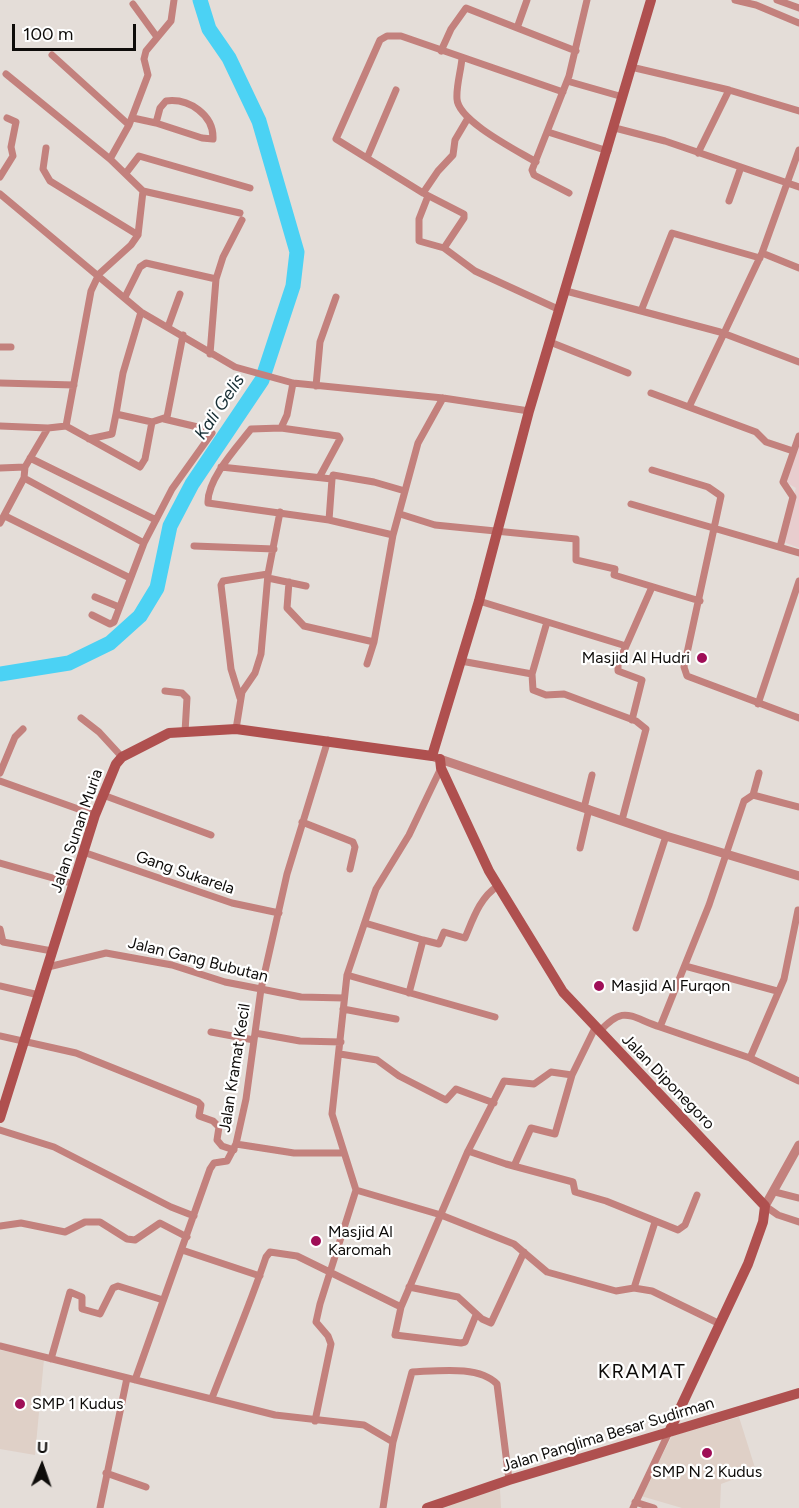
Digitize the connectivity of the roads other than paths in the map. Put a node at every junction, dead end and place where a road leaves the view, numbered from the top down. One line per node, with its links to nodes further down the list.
1 (174, 0): 11 (street)
2 (527, 0): 10 (street)
3 (587, 0): 13 (street)
4 (651, 0): 16 (main road)
5 (735, 0): 9 (street)
6 (777, 0): 8 (street)
7 (133, 4): 11 (street)
8 (799, 8)
9 (799, 23)
10 (517, 28): 12 (street); 13 (street)
11 (157, 38): 26 (street)
12 (441, 51): 15 (street); 34 (street)
13 (576, 51): 18 (street)
14 (52, 55): 26 (street)
15 (462, 58): 21 (street); 25 (street)
16 (631, 67): 20 (street); 22 (main road)
17 (6, 74): 35 (street)
18 (567, 81): 21 (street); 22 (street)
19 (396, 90): 34 (street)
20 (729, 90): 23 (street); 33 (street)
21 (563, 92): 29 (street)
22 (623, 97): 28 (main road)
23 (798, 109)
24 (7, 118): 39 (street)
25 (468, 118): 36 (street); 46 (street)
26 (131, 122): 27 (street); 35 (street)
27 (156, 123): 27 (street)
28 (615, 128): 32 (main road); 33 (street)
29 (548, 132): 32 (street); 36 (street)
30 (46, 148): 48 (street)
31 (799, 150): 40 (street)
32 (608, 151): 54 (main road)
33 (698, 153): 37 (street)
34 (367, 158): 46 (street)
35 (110, 159): 38 (street)
36 (536, 162): 45 (street)
37 (741, 167): 40 (street); 47 (street)
38 (126, 173): 42 (street); 43 (street)
39 (0, 177)
40 (786, 182): 41 (street); 50 (street)
41 (799, 187)
42 (250, 188)
43 (143, 191): 48 (street); 53 (street)
44 (0, 194): 52 (street)
45 (569, 194)
46 (425, 195): 49 (street); 49 (street)
47 (729, 201)
48 (138, 235): 52 (street)
49 (444, 248): 58 (street)
50 (761, 256): 51 (street); 59 (street); 62 (street)
51 (799, 268)
52 (99, 274): 56 (street); 72 (street)
53 (216, 279): 56 (street); 67 (street)
54 (566, 291): 58 (main road); 59 (street)
55 (180, 294): 61 (street)
56 (125, 297): 60 (street)
57 (336, 297): 73 (street)
58 (560, 310): 64 (main road)
59 (641, 311): 62 (street)
60 (141, 312): 61 (street); 78 (street)
61 (168, 327): 63 (street)
62 (723, 334): 68 (street); 76 (street)
63 (183, 335): 67 (street); 79 (street)
64 (550, 342): 69 (street); 77 (main road)
65 (0, 347): 66 (street)
66 (11, 347)
67 (210, 354): 71 (street)
68 (799, 362)
69 (628, 373)
70 (0, 383): 72 (street)
71 (293, 383): 73 (street); 84 (street)
72 (74, 385): 82 (street)
73 (316, 386): 75 (street)
74 (651, 393): 76 (street)
75 (443, 398): 77 (street); 96 (street)
76 (689, 407): 87 (street)
77 (529, 411): 105 (main road)
78 (116, 414): 80 (street); 86 (street)
79 (164, 419): 80 (street); 101 (street)
80 (152, 422): 86 (street)
81 (0, 426): 83 (street)
82 (66, 426): 83 (street); 86 (street)
83 (48, 428): 88 (street)
84 (281, 428): 90 (street); 93 (street)
85 (799, 436): 87 (street)
86 (89, 439)
87 (794, 451): 109 (street)
88 (30, 458): 89 (street); 101 (street)
89 (25, 467): 91 (street); 94 (street)
90 (221, 467): 93 (street); 98 (street)
91 (0, 468)
92 (652, 470): 104 (street)
93 (320, 476): 95 (street)
94 (24, 478): 100 (street); 107 (street)
95 (332, 479): 96 (street); 102 (street)
96 (405, 491): 99 (street)
97 (631, 504): 104 (street)
98 (280, 512): 102 (street); 110 (street)
99 (400, 514): 105 (street); 106 (street)
100 (5, 516): 103 (street); 113 (street)
101 (156, 520): 107 (street)
102 (329, 520): 106 (street)
103 (0, 523)
104 (715, 530): 109 (street); 120 (street)
105 (496, 531): 117 (street); 119 (main road)
106 (393, 535): 124 (street)
107 (144, 543): 113 (street)
108 (194, 546): 110 (street)
109 (780, 547): 111 (street)
110 (274, 549): 112 (street)
111 (799, 553)
112 (268, 576): 115 (street); 130 (street); 130 (street)
113 (130, 578): 121 (street)
114 (799, 581): 131 (street)
115 (289, 582): 116 (street); 124 (street)
116 (306, 586)
117 (652, 587): 120 (street); 125 (street)
118 (95, 597): 121 (street)
119 (479, 601): 123 (street); 126 (main road)
120 (700, 602): 131 (street)
121 (119, 608): 122 (street)
122 (92, 615)
123 (547, 622): 125 (street); 128 (street)
124 (374, 642): 127 (street)
125 (626, 646): 134 (street)
126 (461, 661): 128 (street); 140 (main road)
127 (367, 664)
128 (532, 674): 134 (street)
129 (165, 691): 137 (street)
130 (240, 698): 136 (street)
131 (758, 704): 133 (street)
132 (81, 718): 139 (street)
133 (799, 718)
134 (632, 720): 150 (street)
135 (23, 729): 141 (street)
136 (236, 729): 137 (main road, Jalan Sunan Muria); 138 (main road, Jalan Sunan Muria)
137 (185, 732): 139 (main road, Jalan Sunan Muria)
138 (328, 740): 140 (main road, Jalan Sunan Muria); 151 (street, Jalan Kramat Kecil)
139 (122, 757): 145 (main road, Jalan Sunan Muria)
140 (438, 761): 148 (street); 161 (main road, Jalan Diponegoro); 164 (street)
141 (0, 773)
142 (759, 773): 146 (street)
143 (592, 775): 148 (street)
144 (0, 781): 149 (street)
145 (103, 795): 149 (main road, Jalan Sunan Muria); 152 (street)
146 (753, 795): 147 (street); 156 (street)
147 (799, 807)
148 (587, 809): 150 (street); 154 (street)
149 (95, 815): 155 (main road, Jalan Sunan Muria)
150 (622, 820): 153 (street)
151 (302, 822): 158 (street); 163 (street, Jalan Kramat Kecil)
152 (211, 835)
153 (666, 836): 156 (street); 165 (street)
154 (580, 848)
155 (83, 852): 160 (main road, Jalan Sunan Muria); 163 (street, Gang Sukarela)
156 (727, 855): 159 (street); 169 (street)
157 (0, 862): 160 (street)
158 (350, 869)
159 (799, 876)
160 (74, 884): 168 (main road, Jalan Sunan Muria)
161 (498, 886): 167 (street); 182 (main road, Jalan Diponegoro)
162 (798, 910): 174 (street)
163 (279, 913): 173 (street, Jalan Kramat Kecil)
164 (365, 923): 167 (street); 171 (street)
165 (636, 928)
166 (0, 929): 168 (street)
167 (423, 940): 175 (street)
168 (52, 951): 170 (main road, Jalan Sunan Muria)
169 (685, 966): 174 (street); 181 (street)
170 (48, 967): 173 (street, Jalan Gang Bubutan); 176 (main road, Jalan Sunan Muria)
171 (347, 975): 175 (street); 177 (street)
172 (0, 986): 176 (street)
173 (261, 990): 177 (street, Jalan Gang Bubutan); 185 (street, Jalan Kramat Kecil)
174 (777, 992): 189 (street)
175 (409, 993): 179 (street)
176 (39, 995): 186 (main road, Jalan Sunan Muria)
177 (344, 998): 178 (street)
178 (343, 1009): 180 (street); 187 (street)
179 (495, 1017)
180 (396, 1019)
181 (660, 1027): 182 (street); 189 (street)
182 (597, 1030): 190 (street); 204 (main road, Jalan Diponegoro)
183 (211, 1032): 185 (street)
184 (0, 1036): 186 (street)
185 (255, 1036): 187 (street); 196 (street, Jalan Kramat Kecil)
186 (24, 1041): 193 (main road, Jalan Sunan Muria); 196 (street)
187 (341, 1042): 188 (street)
188 (340, 1054): 192 (street); 198 (street)
189 (750, 1058): 191 (street)
190 (572, 1075): 192 (street); 199 (street)
191 (799, 1081)
192 (494, 1102): 197 (street)
193 (0, 1118)
194 (0, 1130): 206 (street)
195 (799, 1145): 201 (street)
196 (235, 1147): 198 (street); 206 (street, Jalan Kramat Kecil)
197 (468, 1151): 199 (street); 205 (street)
198 (344, 1154): 200 (street)
199 (514, 1166): 207 (street)
200 (356, 1190): 205 (street); 213 (street)
201 (775, 1192): 203 (street); 204 (street)
202 (697, 1195): 207 (street)
203 (799, 1198)
204 (765, 1206): 208 (street); 220 (main road)
205 (441, 1215): 212 (street); 215 (street)
206 (194, 1216): 210 (street, Jalan Kramat Kecil)
207 (655, 1222): 216 (street)
208 (799, 1222)
209 (0, 1226): 210 (street)
210 (187, 1237): 211 (street, Jalan Kramat Kecil)
211 (182, 1250): 214 (street); 217 (street, Jalan Kramat Kecil)
212 (524, 1252): 216 (street); 219 (street)
213 (329, 1270): 214 (street); 218 (street); 227 (street)
214 (260, 1276): 226 (street)
215 (409, 1287): 218 (street); 219 (street)
216 (634, 1288): 220 (street)
217 (163, 1300): 222 (street); 224 (street, Jalan Kramat Kecil)
218 (401, 1307): 219 (street)
219 (476, 1315)
220 (720, 1324): 228 (main road)
221 (0, 1346): 222 (street)
222 (51, 1359): 223 (street)
223 (127, 1378): 224 (street); 230 (street)
224 (135, 1380): 226 (street)
225 (799, 1393): 228 (main road, Jalan Panglima Besar Sudirman)
226 (212, 1398): 227 (street)
227 (315, 1421): 229 (street)
228 (669, 1432): 231 (main road, Jalan Panglima Besar Sudirman); 233 (street)
229 (393, 1442): 231 (street); 235 (street)
230 (106, 1473): 232 (street); 234 (street)
231 (509, 1480): 236 (main road, Jalan Panglima Besar Sudirman)
232 (146, 1487)
233 (634, 1505): 237 (street)
234 (100, 1508)
235 (383, 1508)
236 (427, 1508)
237 (654, 1508)

